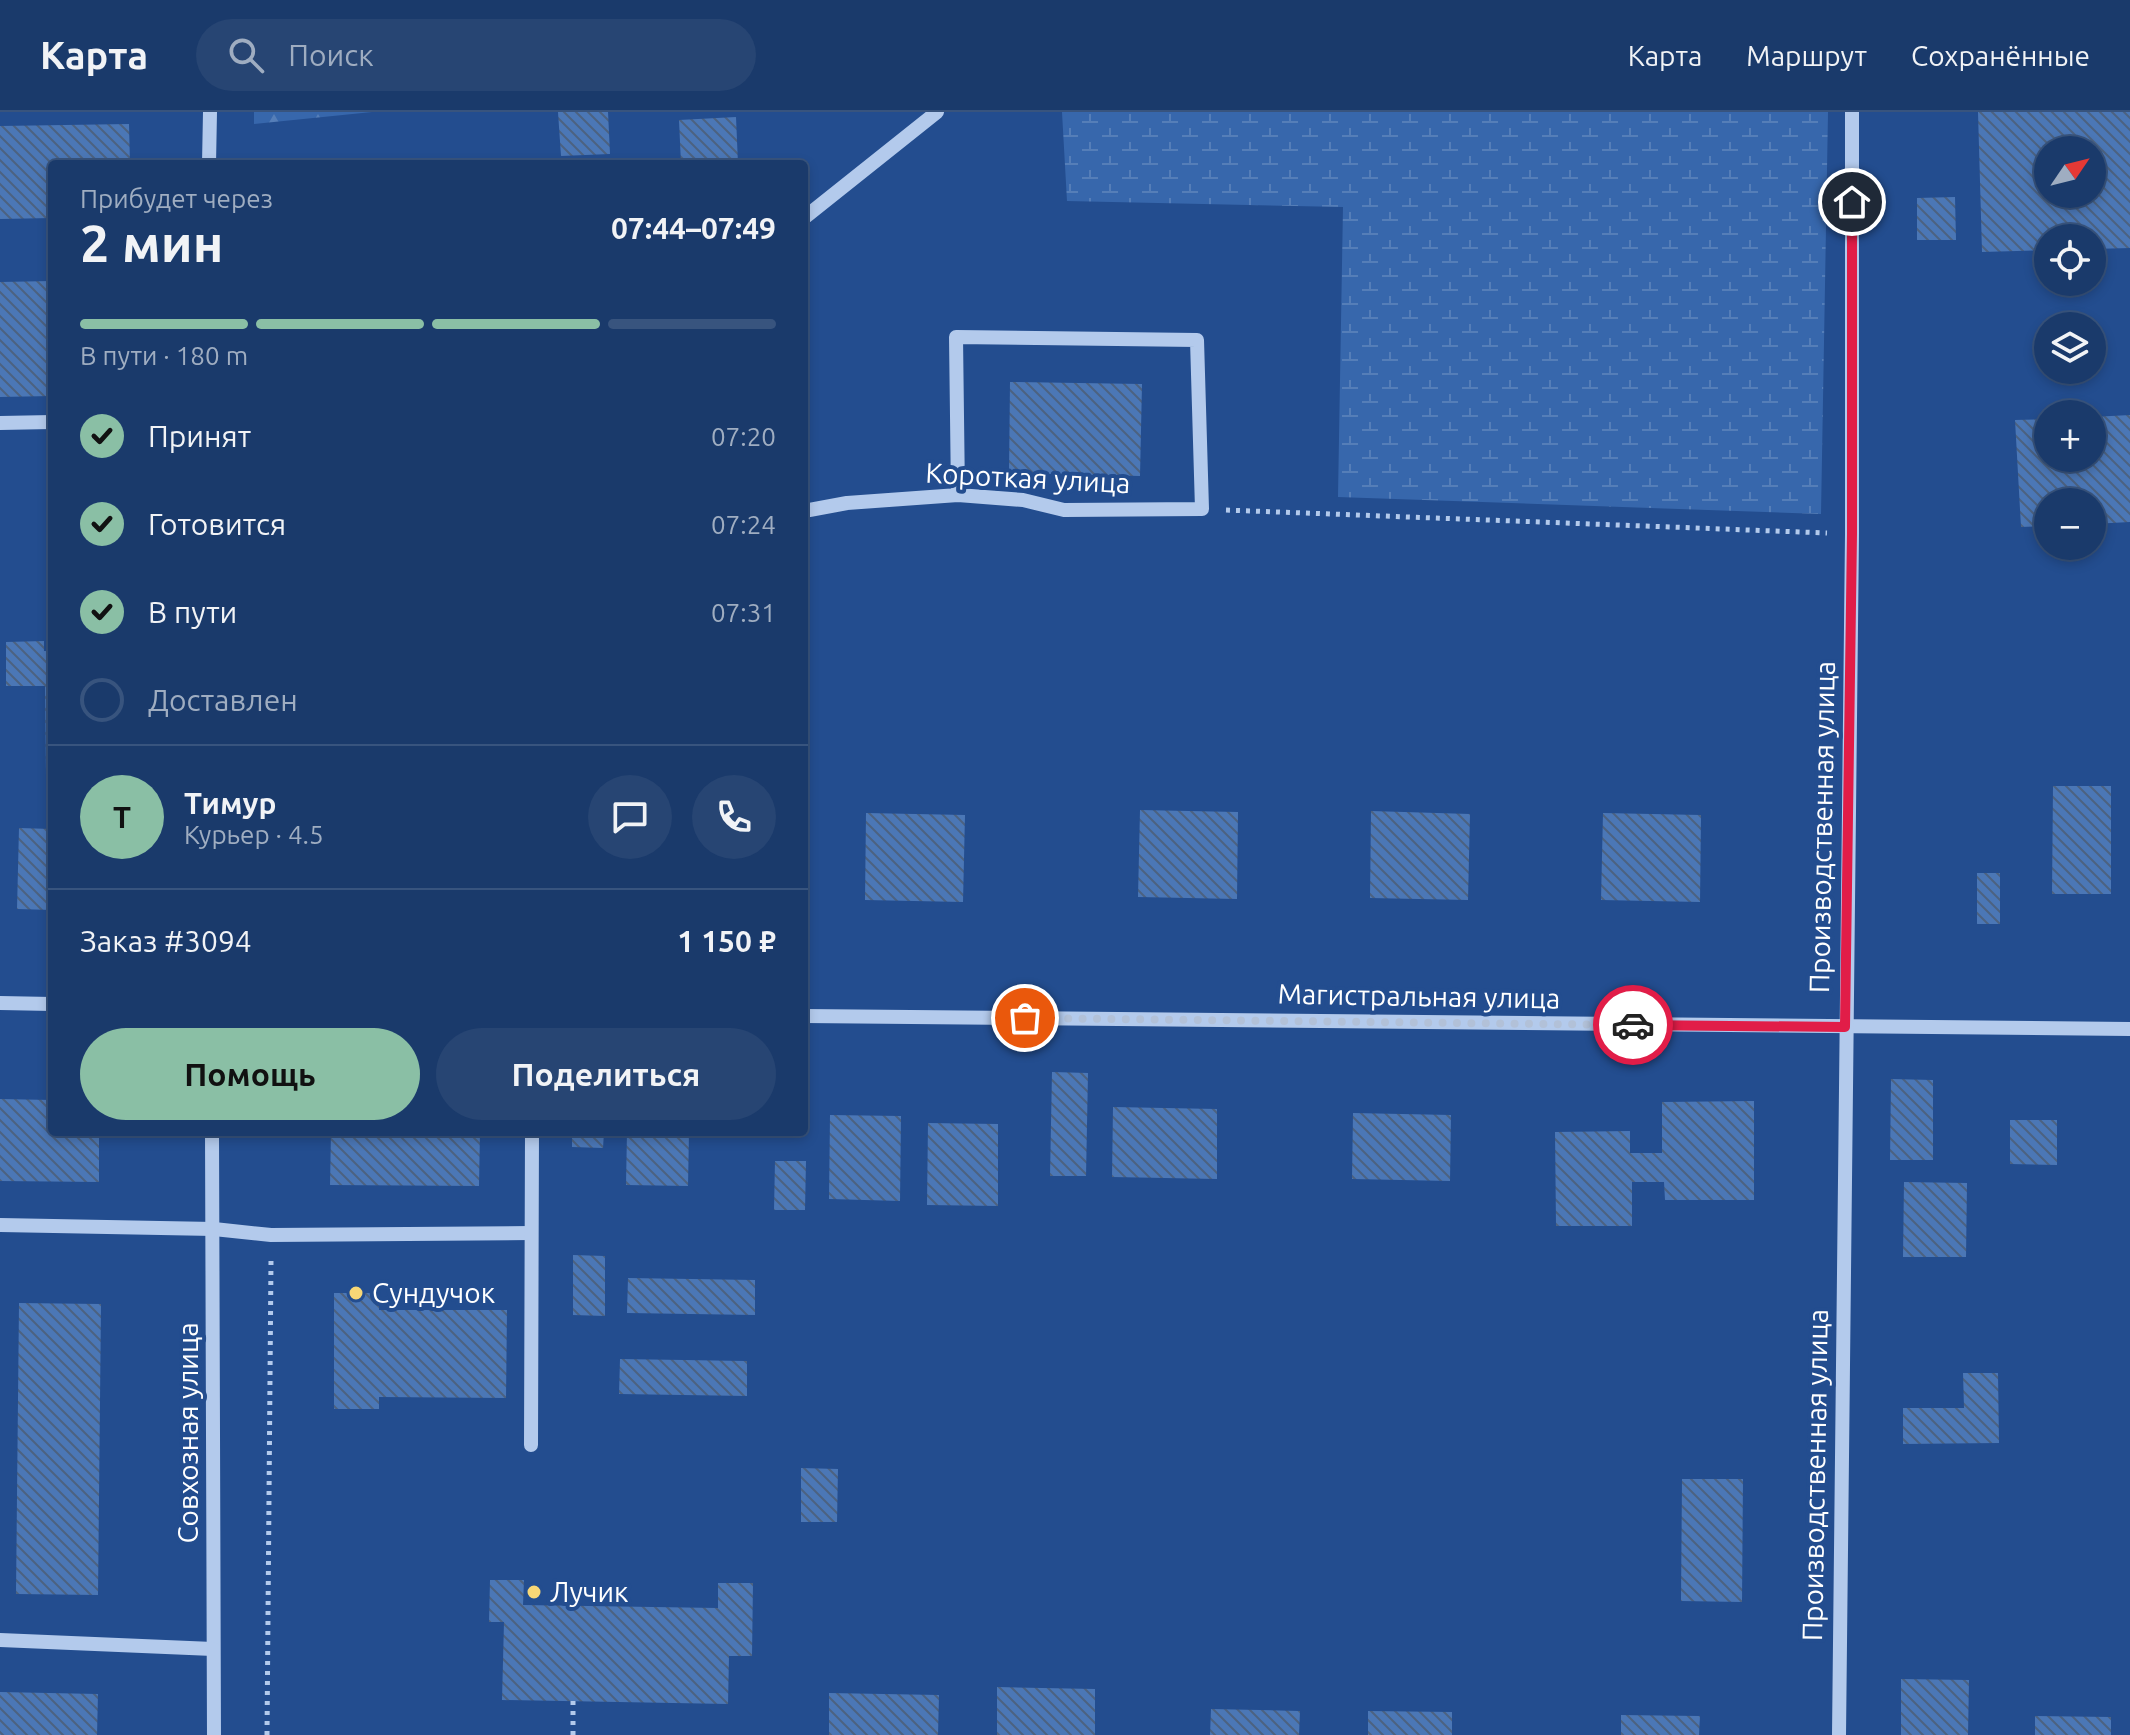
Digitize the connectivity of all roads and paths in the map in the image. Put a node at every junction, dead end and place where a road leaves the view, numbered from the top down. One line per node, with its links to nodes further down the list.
1 (210, 112): 4 (street)
2 (937, 112): 5 (street)
3 (1852, 112): 11 (street, Производственная улица)
4 (209, 160)
5 (808, 215)
6 (48, 422): 7 (street)
7 (0, 423)
8 (958, 495): 9 (street, Короткая улица); 9 (street); 10 (street, Короткая улица)
9 (1202, 509): 11 (path)
10 (808, 510)
11 (1852, 534): 15 (street, Производственная улица)
12 (0, 1003): 13 (street)
13 (48, 1004)
14 (808, 1016): 15 (street, Магистральная улица)
15 (1845, 1027): 16 (street, Магистральная улица); 30 (street, Производственная улица)
16 (2130, 1029)
17 (212, 1136): 20 (street, Совхозная улица)
18 (532, 1136): 21 (street)
19 (0, 1225): 20 (street)
20 (214, 1229): 22 (street); 25 (street, Совхозная улица)
21 (531, 1233): 22 (street); 23 (street)
22 (271, 1235): 28 (path)
23 (531, 1445)
24 (0, 1640): 25 (street)
25 (213, 1649): 27 (street, Совхозная улица)
26 (573, 1701): 29 (path)
27 (214, 1735)
28 (267, 1735)
29 (573, 1735)
30 (1839, 1735)

